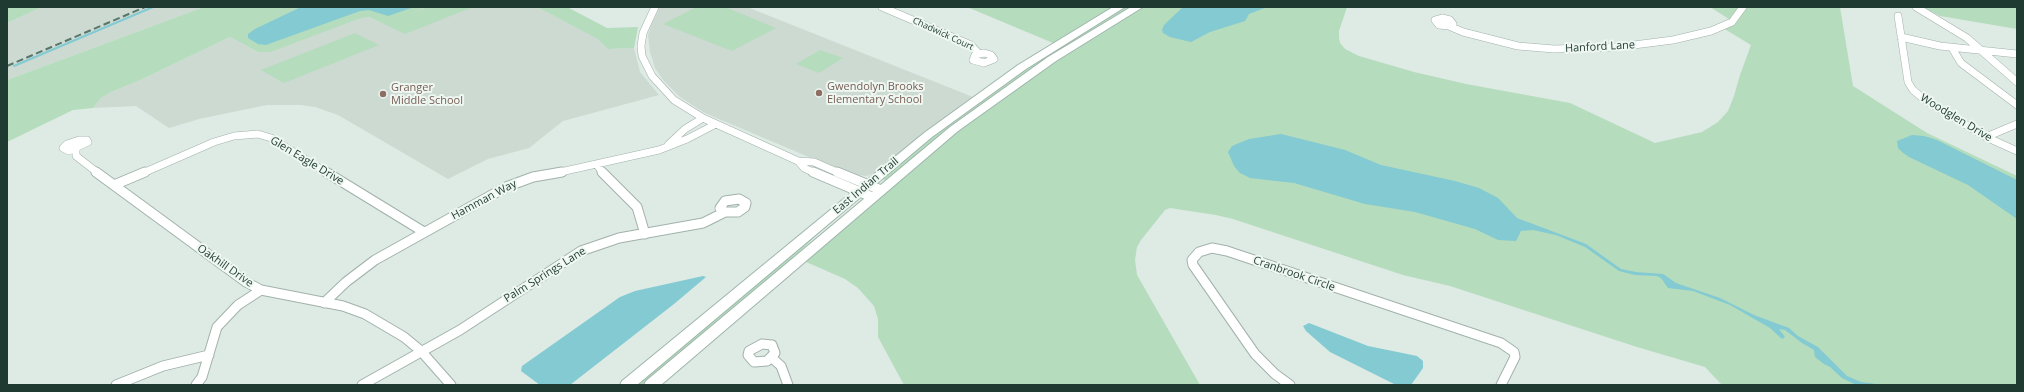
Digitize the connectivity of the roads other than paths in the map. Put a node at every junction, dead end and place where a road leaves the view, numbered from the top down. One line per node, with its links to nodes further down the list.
1 (655, 7): 16 (street)
2 (882, 7): 12 (street, Chadwick Court)
3 (1120, 7): 26 (main road, East Indian Trail)
4 (1138, 7): 27 (main road, East Indian Trail)
5 (1743, 7): 8 (street, Hanford Lane)
6 (1916, 7): 11 (street)
7 (1898, 16): 9 (street, Woodglen Drive)
8 (1449, 26)
9 (1901, 38): 10 (street); 19 (street, Woodglen Drive)
10 (1952, 48): 11 (street); 15 (street)
11 (1983, 51): 13 (street); 14 (street)
12 (979, 54)
13 (2017, 54)
14 (2017, 82)
15 (2017, 106)
16 (703, 118): 17 (street); 20 (street, Hamman Way)
17 (716, 124): 20 (street, Hamman Way); 23 (street)
18 (2017, 124): 19 (street)
19 (1986, 137): 22 (street, Woodglen Drive)
20 (666, 147): 24 (street, Hamman Way)
21 (76, 149): 25 (street, Oakhill Drive)
22 (2017, 151)
23 (798, 161): 26 (street); 26 (street)
24 (597, 165): 29 (street, Hamman Way); 30 (street)
25 (114, 185): 29 (street, Glen Eagle Drive); 31 (street, Oakhill Drive)
26 (863, 188): 27 (street); 27 (street); 40 (main road, East Indian Trail)
27 (877, 194): 41 (main road, East Indian Trail)
28 (725, 212): 30 (street, Palm Springs Lane)
29 (424, 232): 32 (street, Hamman Way)
30 (645, 234): 33 (street, Palm Springs Lane)
31 (261, 290): 32 (street, Oakhill Drive); 34 (street)
32 (324, 303): 33 (street, Oakhill Drive)
33 (421, 351): 38 (street, Palm Springs Lane); 39 (street, Oakhill Drive)
34 (209, 355): 36 (street); 37 (street)
35 (772, 358): 42 (street)
36 (116, 385)
37 (196, 385)
38 (362, 385)
39 (451, 385)
40 (627, 385)
41 (652, 385)
42 (788, 385)
43 (1290, 385): 44 (street, Cranbrook Circle)
44 (1500, 385)

